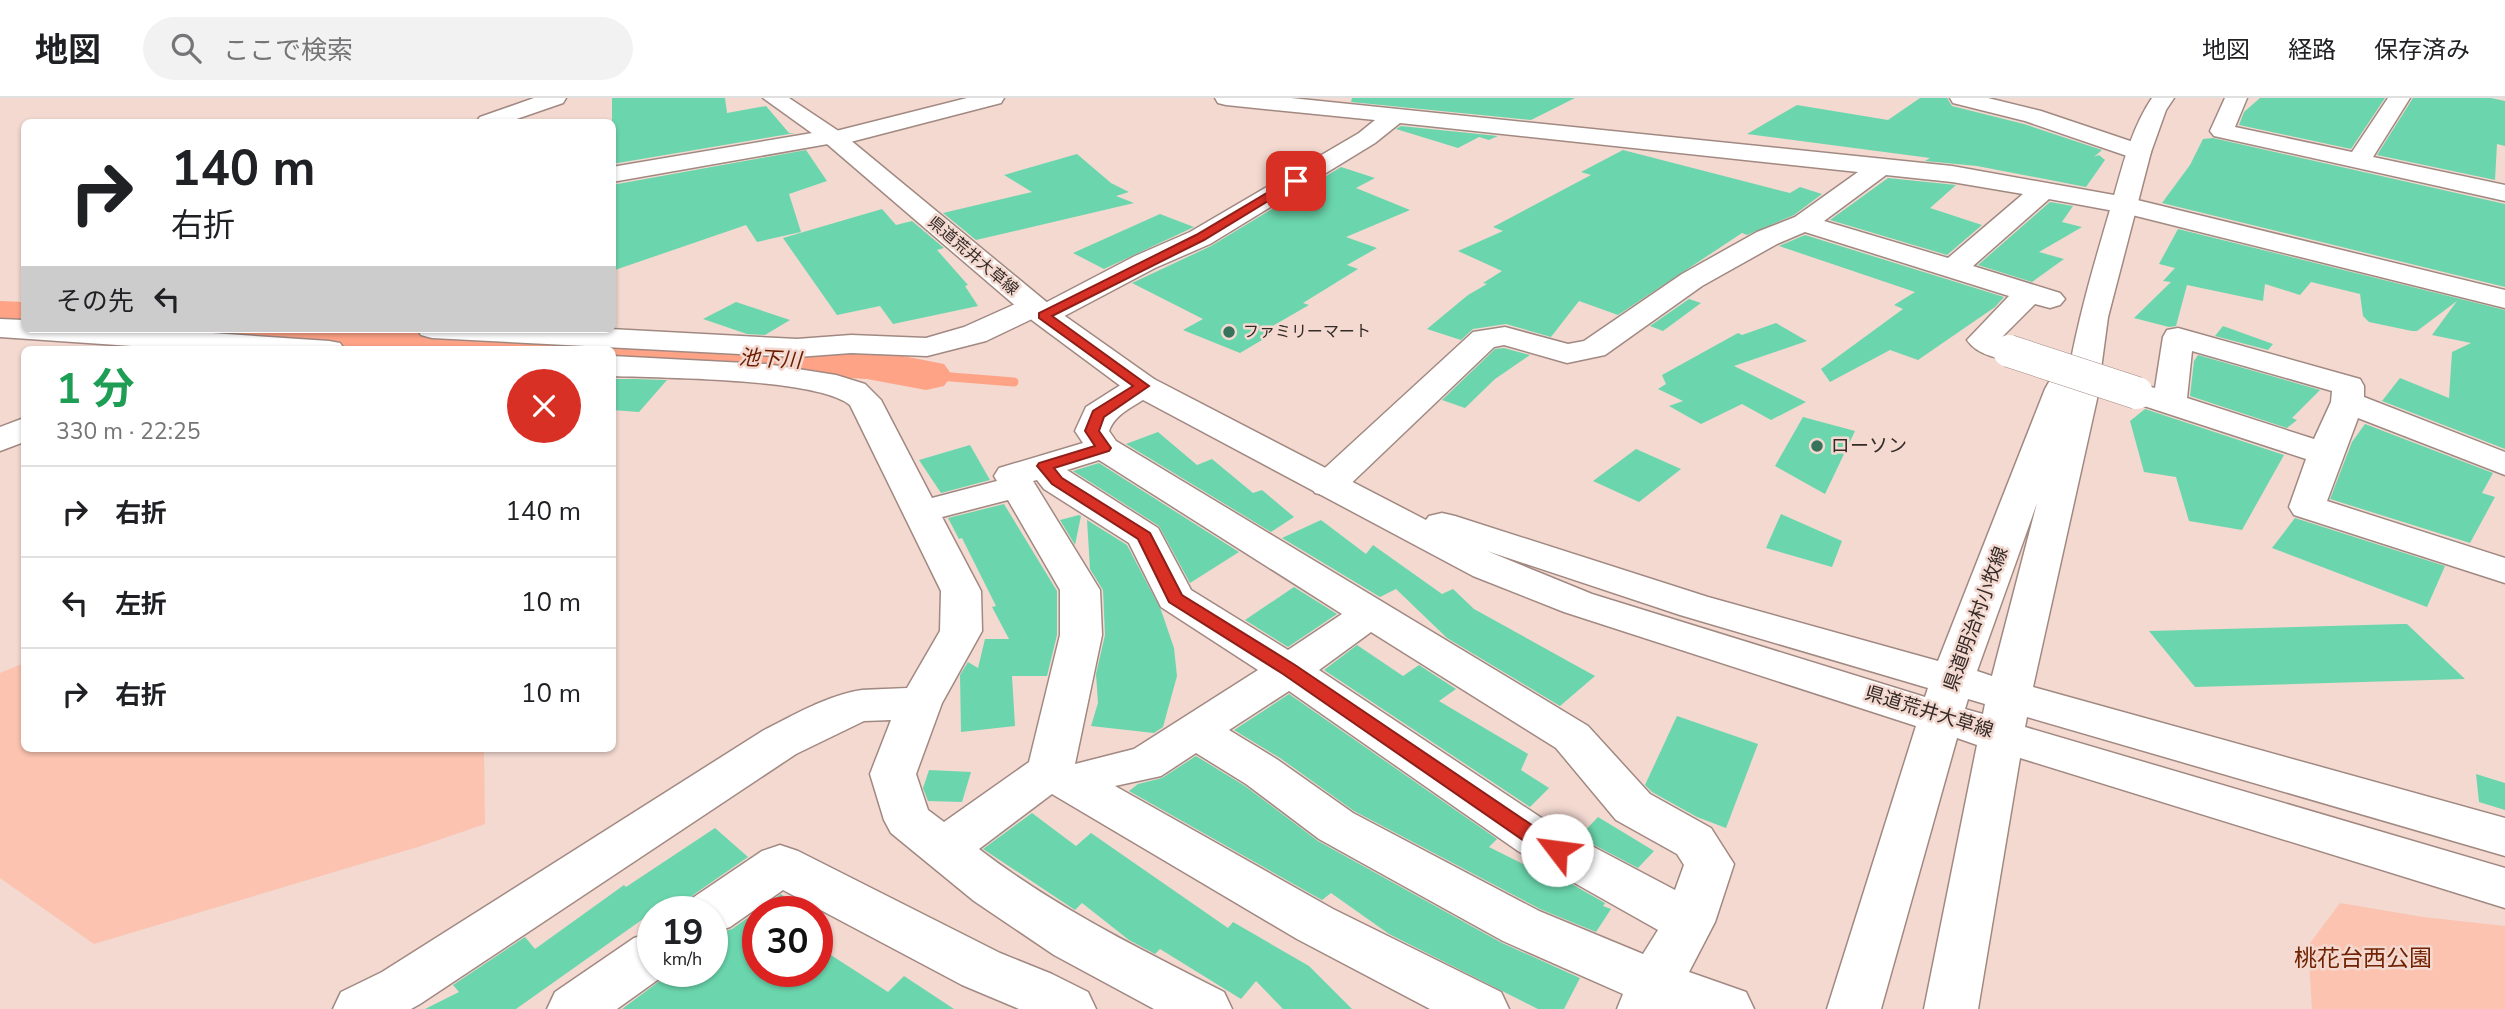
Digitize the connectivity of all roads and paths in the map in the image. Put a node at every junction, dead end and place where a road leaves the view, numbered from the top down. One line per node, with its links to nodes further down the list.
1 (555, 98): 11 (street)
2 (774, 98): 12 (street, 県道荒井大草線)
3 (993, 98): 12 (street)
4 (1226, 98): 9 (street)
5 (1961, 98): 13 (street)
6 (2163, 98): 13 (street, 県道明治村小牧線)
7 (2236, 98): 14 (street)
8 (2399, 98): 14 (street)
9 (1281, 100): 10 (street)
10 (1396, 115): 15 (street); 25 (street)
11 (496, 119)
12 (833, 138): 16 (street); 25 (street, 県道荒井大草線)
13 (2140, 152): 19 (street, 県道明治村小牧線)
14 (2358, 161): 18 (street)
15 (1882, 166): 17 (street); 20 (street)
16 (616, 174)
17 (2043, 190): 19 (street); 21 (street)
18 (2505, 193)
19 (2125, 205): 22 (street); 26 (street, 県道明治村小牧線)
20 (1804, 223): 21 (street); 43 (street)
21 (1954, 268): 35 (street, bridge)
22 (2505, 299)
23 (0, 304): 24 (street)
24 (21, 306)
25 (1038, 311): 30 (street); 34 (street, 県道荒井大草線)
26 (2093, 317): 48 (street, 県道明治村小牧線); 50 (street, 県道明治村小牧線)
27 (0, 328): 28 (street)
28 (21, 329)
29 (78, 333): 31 (street)
30 (509, 333)
31 (187, 340): 32 (street)
32 (272, 346)
33 (616, 366): 44 (street)
34 (1142, 386): 39 (street); 43 (street, 県道荒井大草線)
35 (2170, 402): 36 (street); 40 (street)
36 (2348, 402): 40 (street); 41 (street)
37 (21, 430): 38 (street)
38 (0, 441)
39 (1104, 448): 42 (street); 46 (street)
40 (2325, 454): 45 (street)
41 (2505, 464)
42 (1031, 476): 44 (street); 47 (street); 52 (street)
43 (1347, 493): 48 (street, 県道荒井大草線)
44 (920, 512): 49 (street)
45 (2505, 571)
46 (1371, 613): 47 (street); 57 (street)
47 (1289, 670): 51 (street); 57 (street)
48 (1947, 699): 50 (street, 県道荒井大草線); 66 (street, 県道明治村小牧線)
49 (919, 703): 54 (street); 61 (street)
50 (2005, 715): 53 (street, 県道荒井大草線); 55 (street, 県道荒井大草線); 67 (street, 県道明治村小牧線)
51 (1196, 731): 52 (street); 59 (street)
52 (1060, 777): 54 (street); 64 (street)
53 (2505, 837)
54 (944, 848): 63 (street)
55 (2505, 888)
56 (728, 901): 60 (street)
57 (1689, 922): 59 (street)
58 (637, 965): 62 (street)
59 (1649, 996): 65 (street)
60 (1040, 1003)
61 (360, 1009)
62 (574, 1009)
63 (1205, 1009)
64 (1482, 1009)
65 (1727, 1009)
66 (1854, 1009)
67 (1951, 1009)

